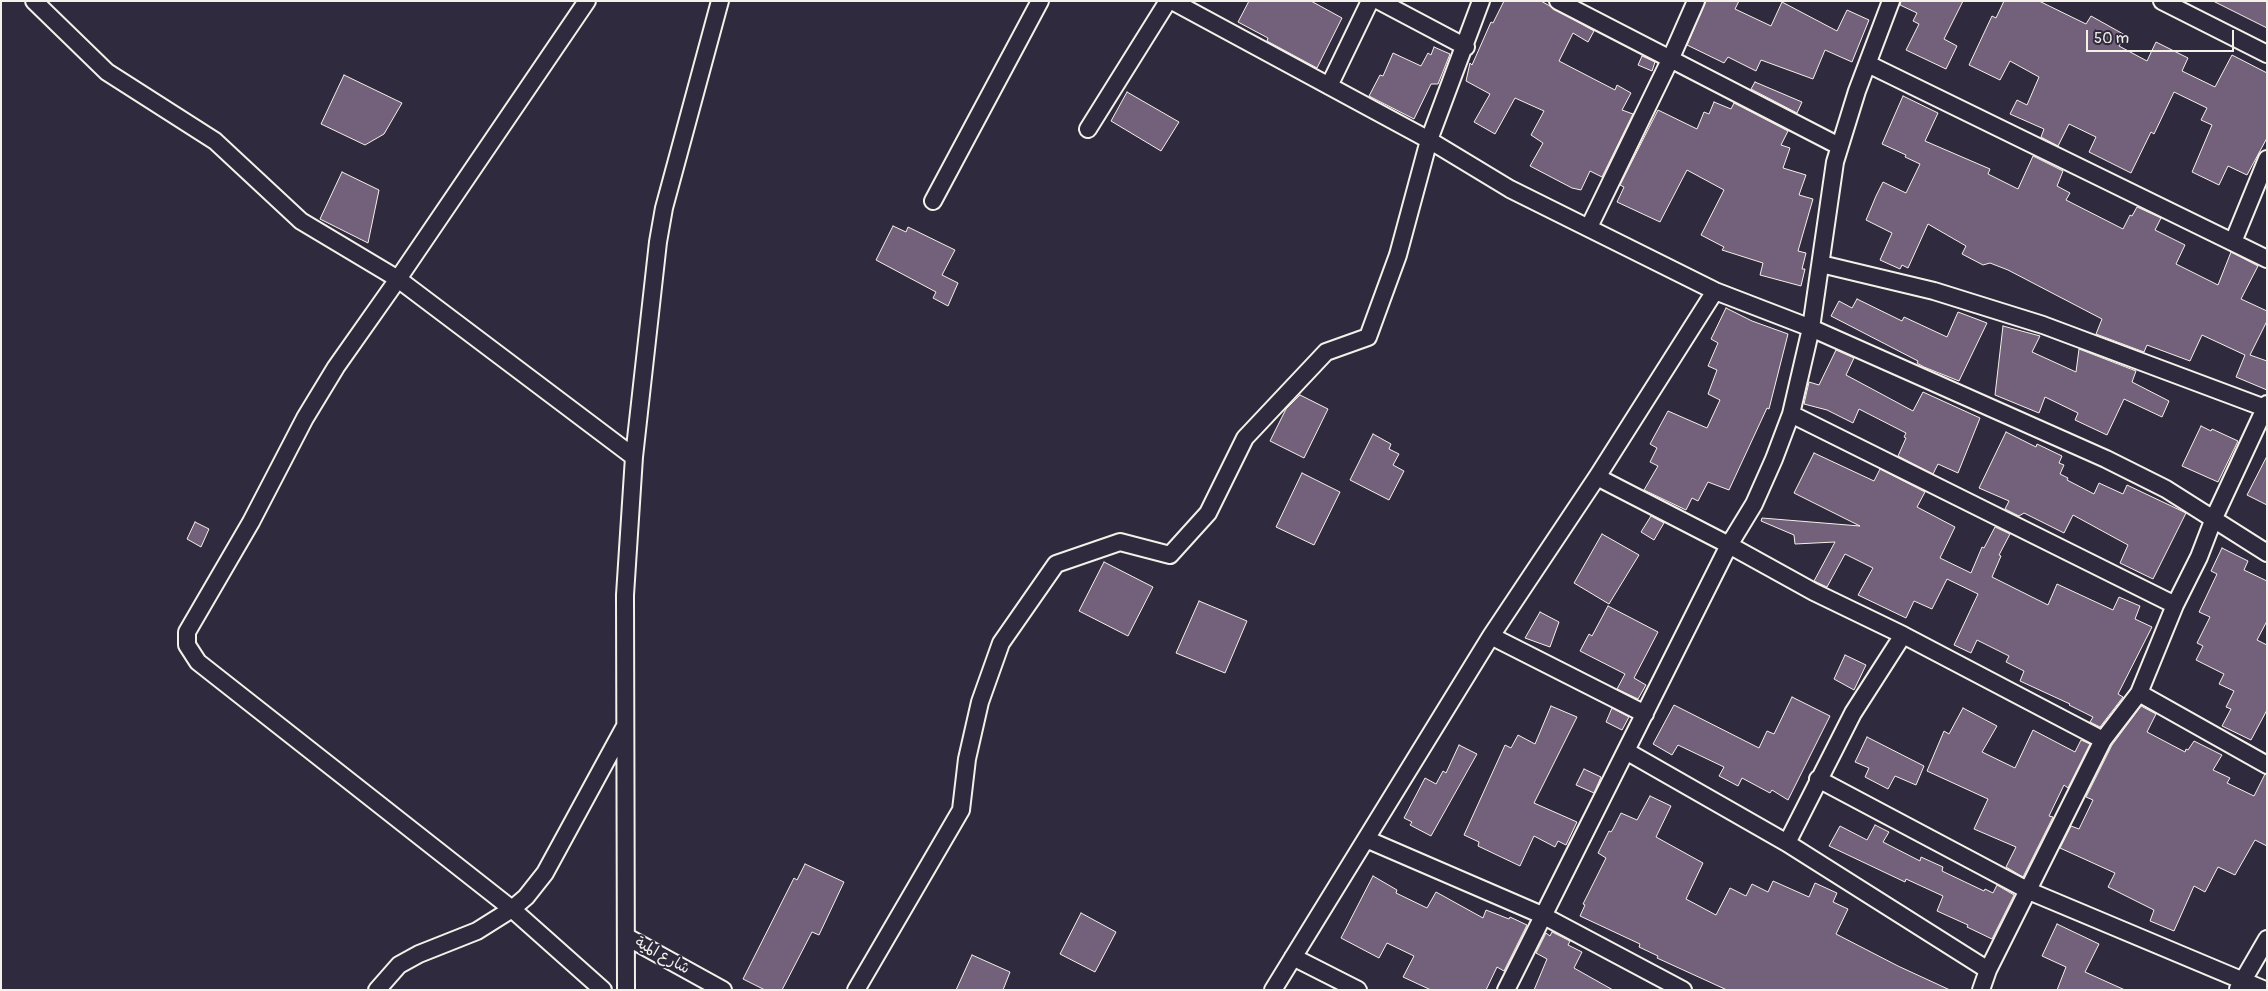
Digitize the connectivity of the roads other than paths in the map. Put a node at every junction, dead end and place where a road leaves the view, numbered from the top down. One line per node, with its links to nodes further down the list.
1 (34, 1): 28 (street)
2 (586, 1): 28 (street)
3 (720, 1): 33 (street)
4 (1040, 1): 23 (street)
5 (1168, 1): 19 (street)
6 (1172, 1): 18 (street)
7 (1370, 1): 18 (street)
8 (1379, 1): 14 (street)
9 (1482, 1): 14 (street)
10 (1558, 1): 16 (street)
11 (1696, 1): 16 (street)
12 (1891, 1): 17 (street)
13 (2162, 1): 15 (street)
14 (1466, 47): 20 (street)
15 (2267, 54)
16 (1670, 60): 21 (street); 24 (street)
17 (1868, 64): 21 (street); 25 (street)
18 (1329, 86): 20 (street)
19 (1088, 129)
20 (1429, 140): 24 (street); 62 (street)
21 (1839, 146): 27 (street)
22 (2267, 159): 25 (street)
23 (933, 201)
24 (1589, 226): 29 (street)
25 (2233, 242): 26 (street)
26 (2267, 259)
27 (1821, 264): 30 (street); 31 (street)
28 (398, 279): 33 (street); 51 (street)
29 (1715, 291): 30 (street); 34 (street)
30 (1811, 328): 32 (street); 35 (street)
31 (2266, 406): 35 (street)
32 (1791, 414): 36 (street); 38 (street)
33 (634, 457): 43 (street)
34 (1597, 478): 36 (street); 40 (street)
35 (2214, 518): 37 (street); 38 (street)
36 (1730, 545): 39 (street); 42 (street)
37 (2267, 553)
38 (2176, 605): 41 (street)
39 (1903, 635): 44 (street); 47 (street)
40 (1491, 636): 42 (street); 48 (street)
41 (2139, 692): 44 (street); 46 (street)
42 (1645, 714): 45 (street)
43 (626, 726): 51 (street); 53 (street)
44 (2103, 740): 50 (street)
45 (1626, 751): 49 (street); 52 (street)
46 (2267, 765)
47 (1818, 779): 49 (street); 50 (street)
48 (1366, 839): 52 (street); 55 (street)
49 (1787, 843): 56 (street)
50 (2029, 891): 56 (street); 57 (street)
51 (512, 909): 58 (street); 59 (street)
52 (1542, 915): 65 (street); 66 (street)
53 (627, 937): 60 (street); 61 (street, شارع المية)
54 (2267, 940): 57 (street)
55 (1293, 957): 63 (street); 64 (street)
56 (1988, 970): 67 (street)
57 (2239, 985): 68 (street)
58 (377, 990)
59 (604, 990)
60 (626, 990)
61 (723, 990)
62 (856, 990)
63 (1273, 990)
64 (1358, 990)
65 (1506, 990)
66 (1683, 990)
67 (1981, 990)
68 (2266, 990)

